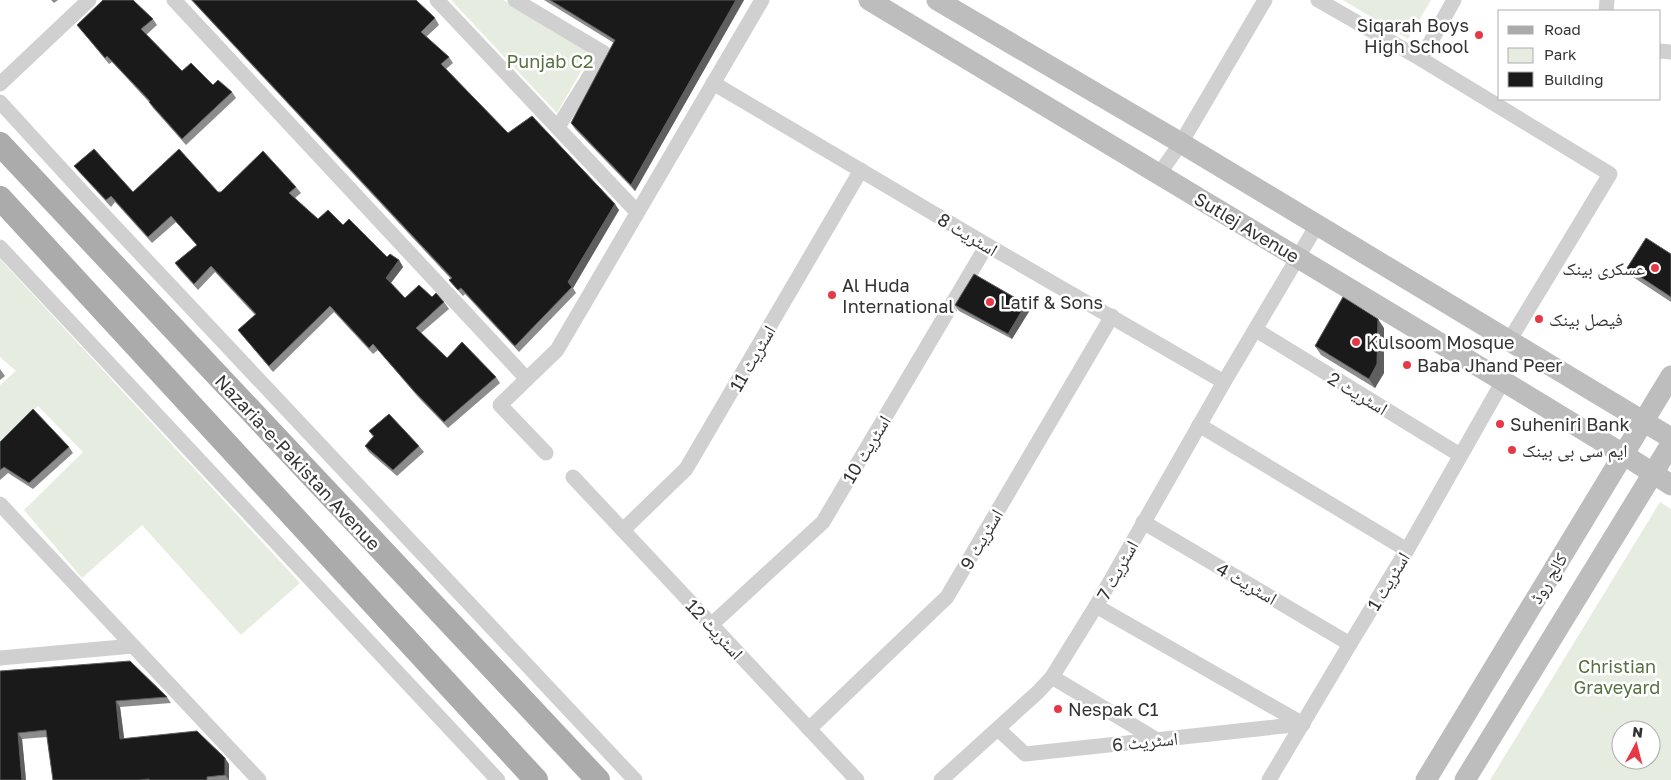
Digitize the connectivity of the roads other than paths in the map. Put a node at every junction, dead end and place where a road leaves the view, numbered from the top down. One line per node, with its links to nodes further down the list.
1 (89, 0): 13 (street)
2 (174, 0): 32 (street)
3 (438, 0): 15 (street)
4 (515, 0): 15 (street)
5 (762, 0): 12 (street)
6 (869, 0): 19 (street, Sutlej Avenue)
7 (937, 0): 16 (street)
8 (1265, 0): 16 (street)
9 (1318, 0): 11 (street)
10 (1454, 0): 11 (street)
11 (1421, 59): 30 (street)
12 (713, 83): 18 (street, اسٹریٹ 8); 21 (street)
13 (0, 84)
14 (0, 102): 63 (street)
15 (558, 127): 21 (street)
16 (1181, 143): 19 (street); 22 (street)
17 (0, 144): 26 (main road, Nazaria-e-Pakistan Avenue)
18 (861, 170): 23 (street, اسٹریٹ 8); 47 (street, اسٹریٹ 11)
19 (1159, 174): 25 (street, Sutlej Avenue)
20 (0, 198): 29 (main road)
21 (637, 212): 32 (street)
22 (1318, 225): 25 (street, اسٹریٹ 7); 30 (street)
23 (987, 246): 27 (street, اسٹریٹ 8); 50 (street, اسٹریٹ 10)
24 (0, 247): 60 (street)
25 (1299, 258): 28 (street, اسٹریٹ 7); 33 (street, Sutlej Avenue)
26 (143, 297): 29 (main road); 62 (main road, Nazaria-e-Pakistan Avenue)
27 (1112, 316): 34 (street, اسٹریٹ 8); 56 (street, اسٹریٹ 9)
28 (1256, 330): 34 (street, اسٹریٹ 7); 41 (street, اسٹریٹ 2)
29 (121, 332): 61 (main road)
30 (1509, 341): 35 (street)
31 (1671, 376): 35 (street, کالج روڈ)
32 (526, 378): 39 (street)
33 (1503, 381): 40 (street, Sutlej Avenue); 41 (street, اسٹریٹ 1)
34 (1224, 382): 36 (street, اسٹریٹ 7)
35 (1644, 421): 37 (street); 40 (street, کالج روڈ)
36 (1199, 425): 46 (street, اسٹریٹ 7); 48 (street)
37 (1671, 438)
38 (1671, 444): 42 (street, کالج روڈ)
39 (546, 454)
40 (1624, 454): 42 (street, Sutlej Avenue); 67 (street, کالج روڈ)
41 (1460, 455): 48 (street, اسٹریٹ 1)
42 (1653, 473): 44 (street, Sutlej Avenue); 68 (street, کالج روڈ)
43 (573, 477): 47 (street, اسٹریٹ 12)
44 (1671, 485)
45 (0, 504): 52 (street)
46 (1143, 522): 49 (street, اسٹریٹ 7); 51 (street, اسٹریٹ 4)
47 (624, 530): 50 (street, اسٹریٹ 12)
48 (1407, 550): 51 (street, اسٹریٹ 1)
49 (1096, 606): 54 (street, اسٹریٹ 7); 55 (street)
50 (711, 625): 56 (street, اسٹریٹ 12)
51 (1350, 644): 55 (street, اسٹریٹ 1)
52 (133, 646): 53 (street); 59 (street)
53 (0, 658)
54 (1052, 677): 57 (street, اسٹریٹ 7); 58 (street)
55 (1303, 724): 58 (street, اسٹریٹ 6); 66 (street, اسٹریٹ 1)
56 (809, 729): 64 (street, اسٹریٹ 12)
57 (998, 729): 58 (street, اسٹریٹ 6); 65 (street, اسٹریٹ 7)
58 (1157, 740)
59 (259, 780)
60 (498, 780)
61 (536, 780)
62 (598, 780)
63 (635, 780)
64 (857, 780)
65 (941, 780)
66 (1270, 780)
67 (1426, 780)
68 (1465, 780)

